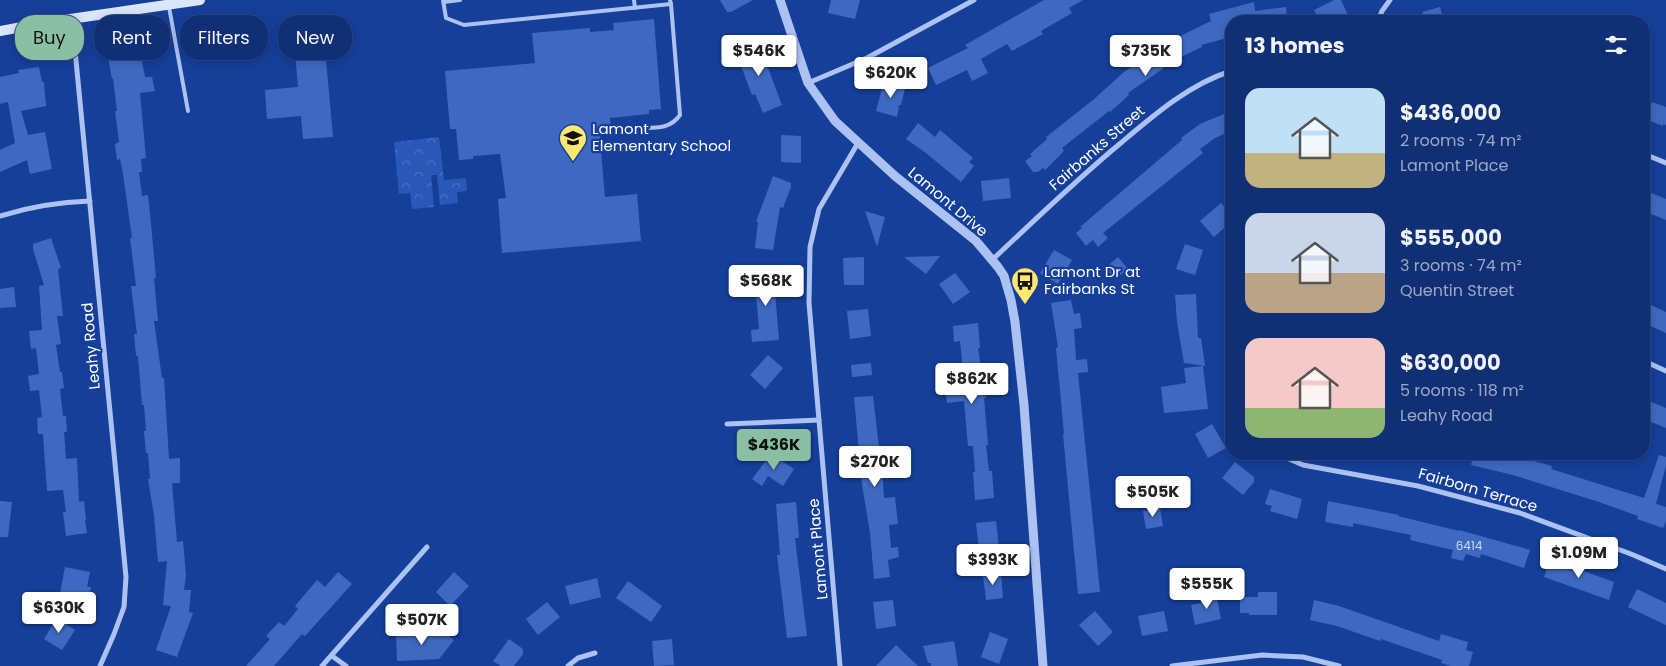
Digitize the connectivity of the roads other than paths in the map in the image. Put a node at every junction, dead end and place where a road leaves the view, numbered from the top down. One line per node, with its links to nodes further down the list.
1 (200, 0): 9 (main road)
2 (460, 0): 7 (lane)
3 (634, 0): 10 (lane)
4 (780, 0): 17 (street, Lamont Drive)
5 (974, 0): 17 (street)
6 (1390, 0): 11 (street)
7 (443, 1): 10 (lane)
8 (671, 2): 10 (lane); 19 (lane)
9 (169, 4): 12 (main road); 18 (lane)
10 (635, 8)
11 (1380, 15)
12 (84, 17)
13 (15, 28): 14 (main road)
14 (0, 31)
15 (76, 60): 23 (street, Leahy Road)
16 (1225, 73): 25 (street, Fairbanks Street)
17 (808, 83): 20 (street, Lamont Drive)
18 (188, 111)
19 (634, 128)
20 (858, 143): 25 (street, Lamont Drive); 28 (street, Lamont Place)
21 (1650, 156): 22 (street)
22 (1666, 163)
23 (90, 201): 24 (street); 35 (street, Leahy Road)
24 (0, 216)
25 (992, 260): 40 (street, Lamont Drive)
26 (1650, 364): 27 (street)
27 (1666, 371)
28 (819, 420): 29 (street); 39 (street, Lamont Place)
29 (727, 424)
30 (1293, 460): 32 (street, Fairborn Terrace)
31 (427, 547): 34 (street)
32 (1666, 569)
33 (595, 653): 38 (street)
34 (332, 656): 36 (street); 37 (street)
35 (100, 666)
36 (322, 666)
37 (346, 666)
38 (568, 666)
39 (840, 666)
40 (1044, 666)
41 (1172, 666): 42 (street)
42 (1339, 666)

